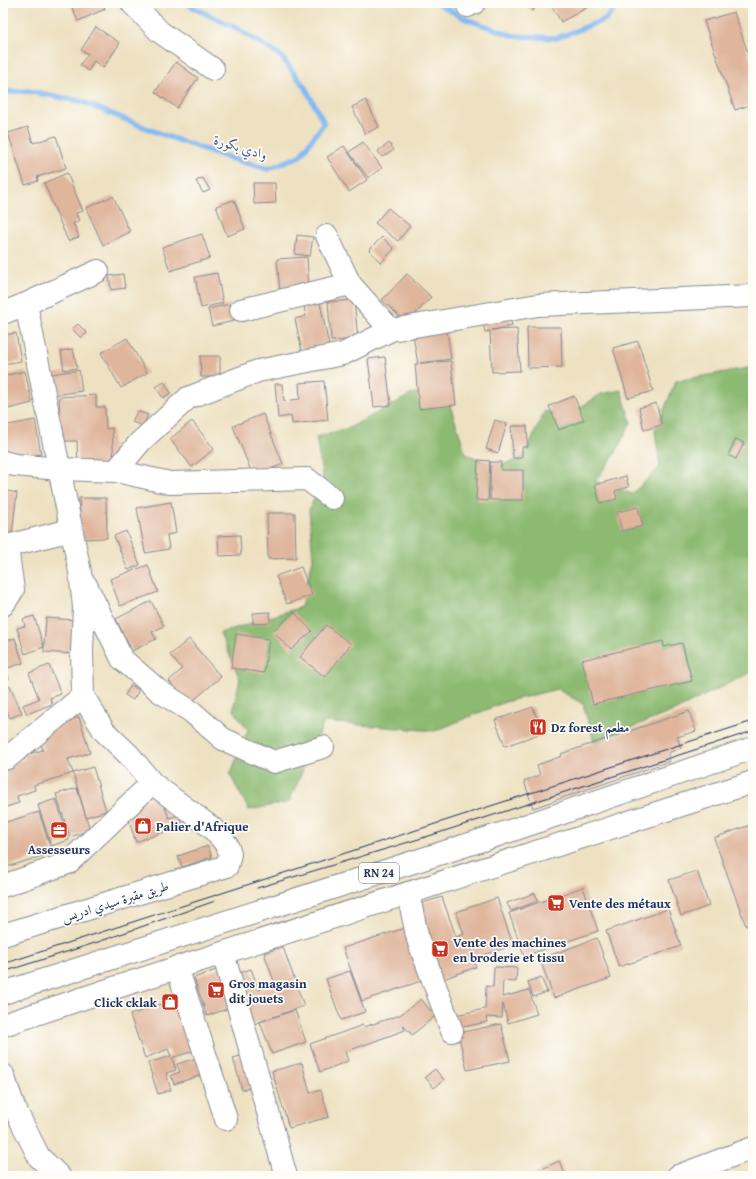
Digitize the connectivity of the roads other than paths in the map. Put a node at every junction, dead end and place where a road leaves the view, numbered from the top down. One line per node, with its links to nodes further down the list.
1 (132, 3): 2 (street)
2 (212, 69)
3 (327, 236): 5 (street)
4 (98, 271): 7 (street)
5 (350, 284): 8 (street); 10 (street)
6 (753, 296): 10 (street)
7 (26, 304): 9 (street); 12 (street)
8 (241, 310)
9 (3, 313)
10 (391, 330): 13 (street)
11 (3, 462): 12 (street)
12 (58, 469): 13 (street); 15 (street)
13 (116, 471): 14 (street)
14 (332, 498)
15 (71, 530): 16 (street); 17 (street)
16 (5, 547): 18 (street)
17 (80, 572): 19 (street); 20 (street)
18 (3, 605)
19 (83, 696): 22 (street); 24 (street)
20 (323, 747)
21 (753, 748): 30 (street, RN 24)
22 (3, 759)
23 (753, 782): 26 (street, RN 24)
24 (152, 783): 25 (street); 27 (street, طريق مقبرة سيدي ادريس)
25 (3, 886)
26 (408, 893): 28 (street, RN 24); 32 (street)
27 (3, 936)
28 (223, 952): 29 (street, RN 24); 37 (street)
29 (177, 967): 31 (street, RN 24); 34 (street)
30 (3, 993)
31 (3, 1025)
32 (452, 1031)
33 (3, 1075): 36 (street)
34 (226, 1119)
35 (753, 1148): 38 (street)
36 (59, 1176)
37 (286, 1176)
38 (678, 1176)

